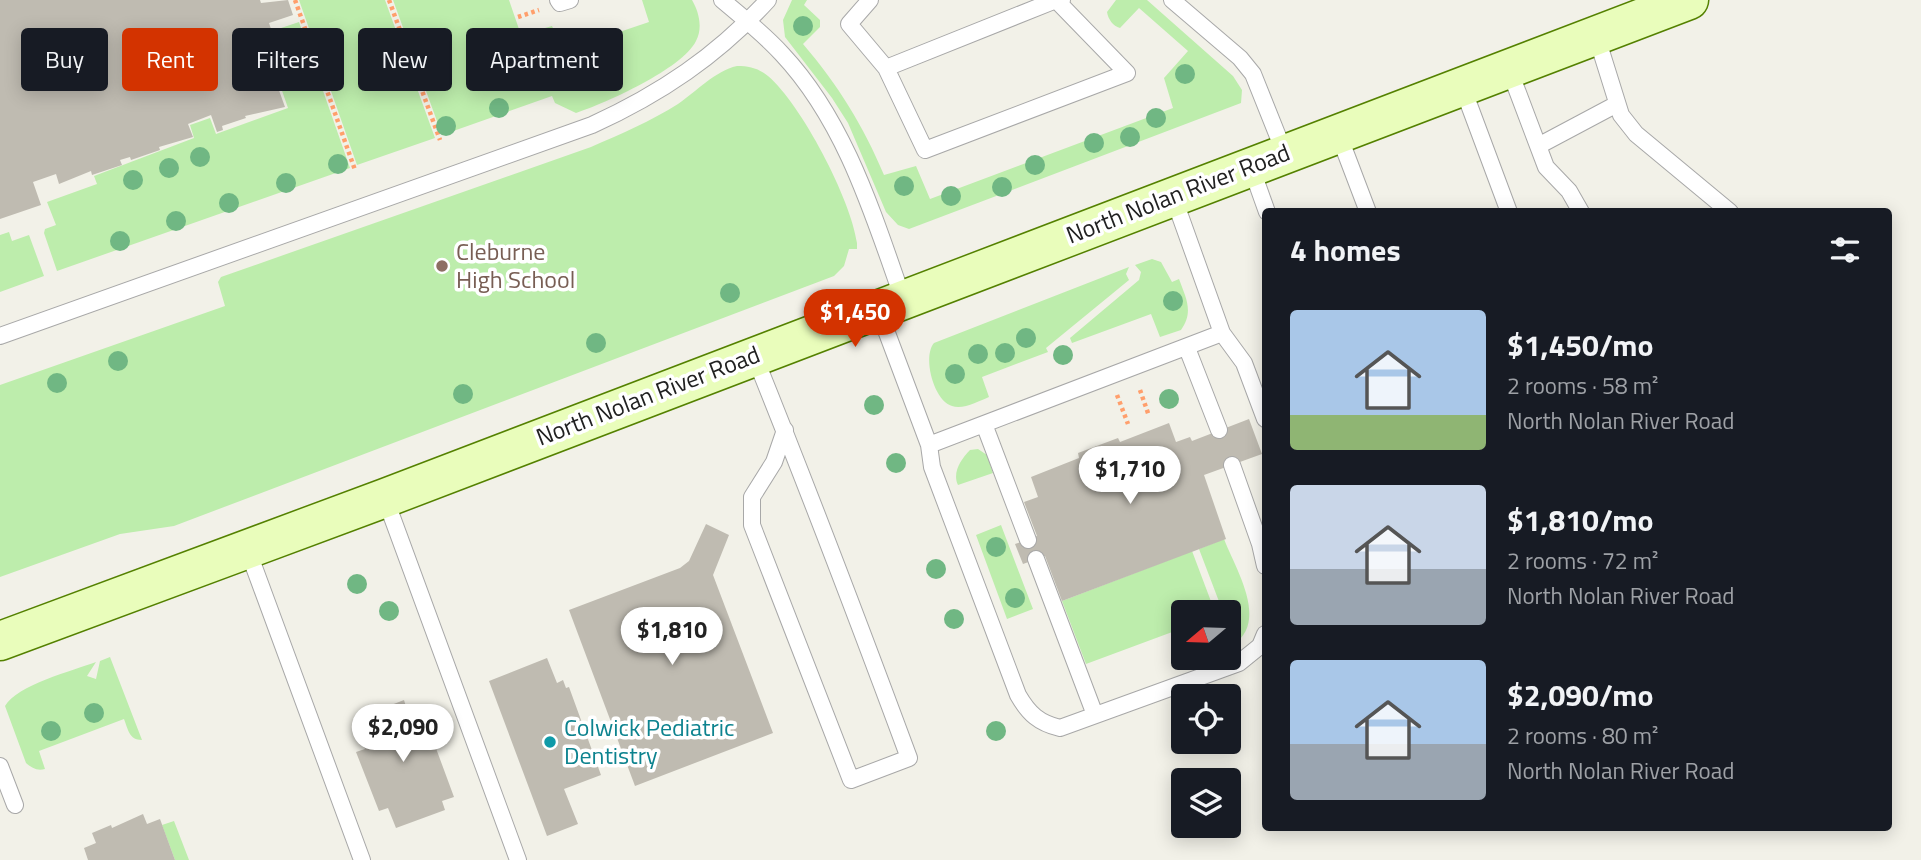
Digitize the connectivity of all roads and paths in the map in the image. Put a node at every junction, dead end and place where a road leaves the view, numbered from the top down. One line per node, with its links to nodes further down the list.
1 (295, 0): 22 (path)
2 (389, 0): 19 (path)
3 (558, 0): 4 (lane)
4 (570, 0)
5 (722, 0): 12 (lane)
6 (768, 0): 12 (lane)
7 (870, 0): 14 (lane)
8 (1056, 0): 9 (lane); 14 (lane); 14 (lane)
9 (1062, 0)
10 (1172, 0): 21 (lane)
11 (1689, 0): 13 (main road, North Nolan River Road)
12 (747, 22): 29 (lane); 31 (lane)
13 (1596, 35): 15 (main road, North Nolan River Road); 17 (lane)
14 (886, 68)
15 (1509, 69): 16 (main road, North Nolan River Road); 20 (lane)
16 (1462, 86): 18 (main road, North Nolan River Road); 26 (lane)
17 (1617, 104): 20 (lane); 28 (lane)
18 (1338, 133): 21 (main road, North Nolan River Road); 25 (lane)
19 (440, 140)
20 (1538, 146): 27 (lane)
21 (1268, 160): 23 (main road, North Nolan River Road); 24 (lane)
22 (355, 170)
23 (1173, 196): 29 (main road, North Nolan River Road); 30 (lane)
24 (1268, 208)
25 (1366, 208)
26 (1508, 208)
27 (1579, 208)
28 (1724, 208)
29 (890, 304): 33 (main road, North Nolan River Road); 38 (lane)
30 (1222, 333): 32 (lane); 34 (lane)
31 (0, 336)
32 (1187, 348): 35 (lane); 37 (lane)
33 (754, 355): 36 (lane); 40 (main road, North Nolan River Road)
34 (1262, 411)
35 (984, 424): 38 (lane); 41 (lane)
36 (785, 430): 36 (lane)
37 (1219, 430)
38 (929, 444): 47 (lane)
39 (1231, 465): 43 (lane)
40 (385, 498): 42 (main road, North Nolan River Road); 51 (lane)
41 (1028, 540)
42 (247, 548): 46 (main road, North Nolan River Road); 50 (lane)
43 (1262, 550)
44 (1036, 559): 47 (lane)
45 (1262, 640): 47 (lane)
46 (0, 641)
47 (1096, 715)
48 (0, 766): 49 (lane)
49 (15, 805)
50 (362, 860)
51 (518, 860)

